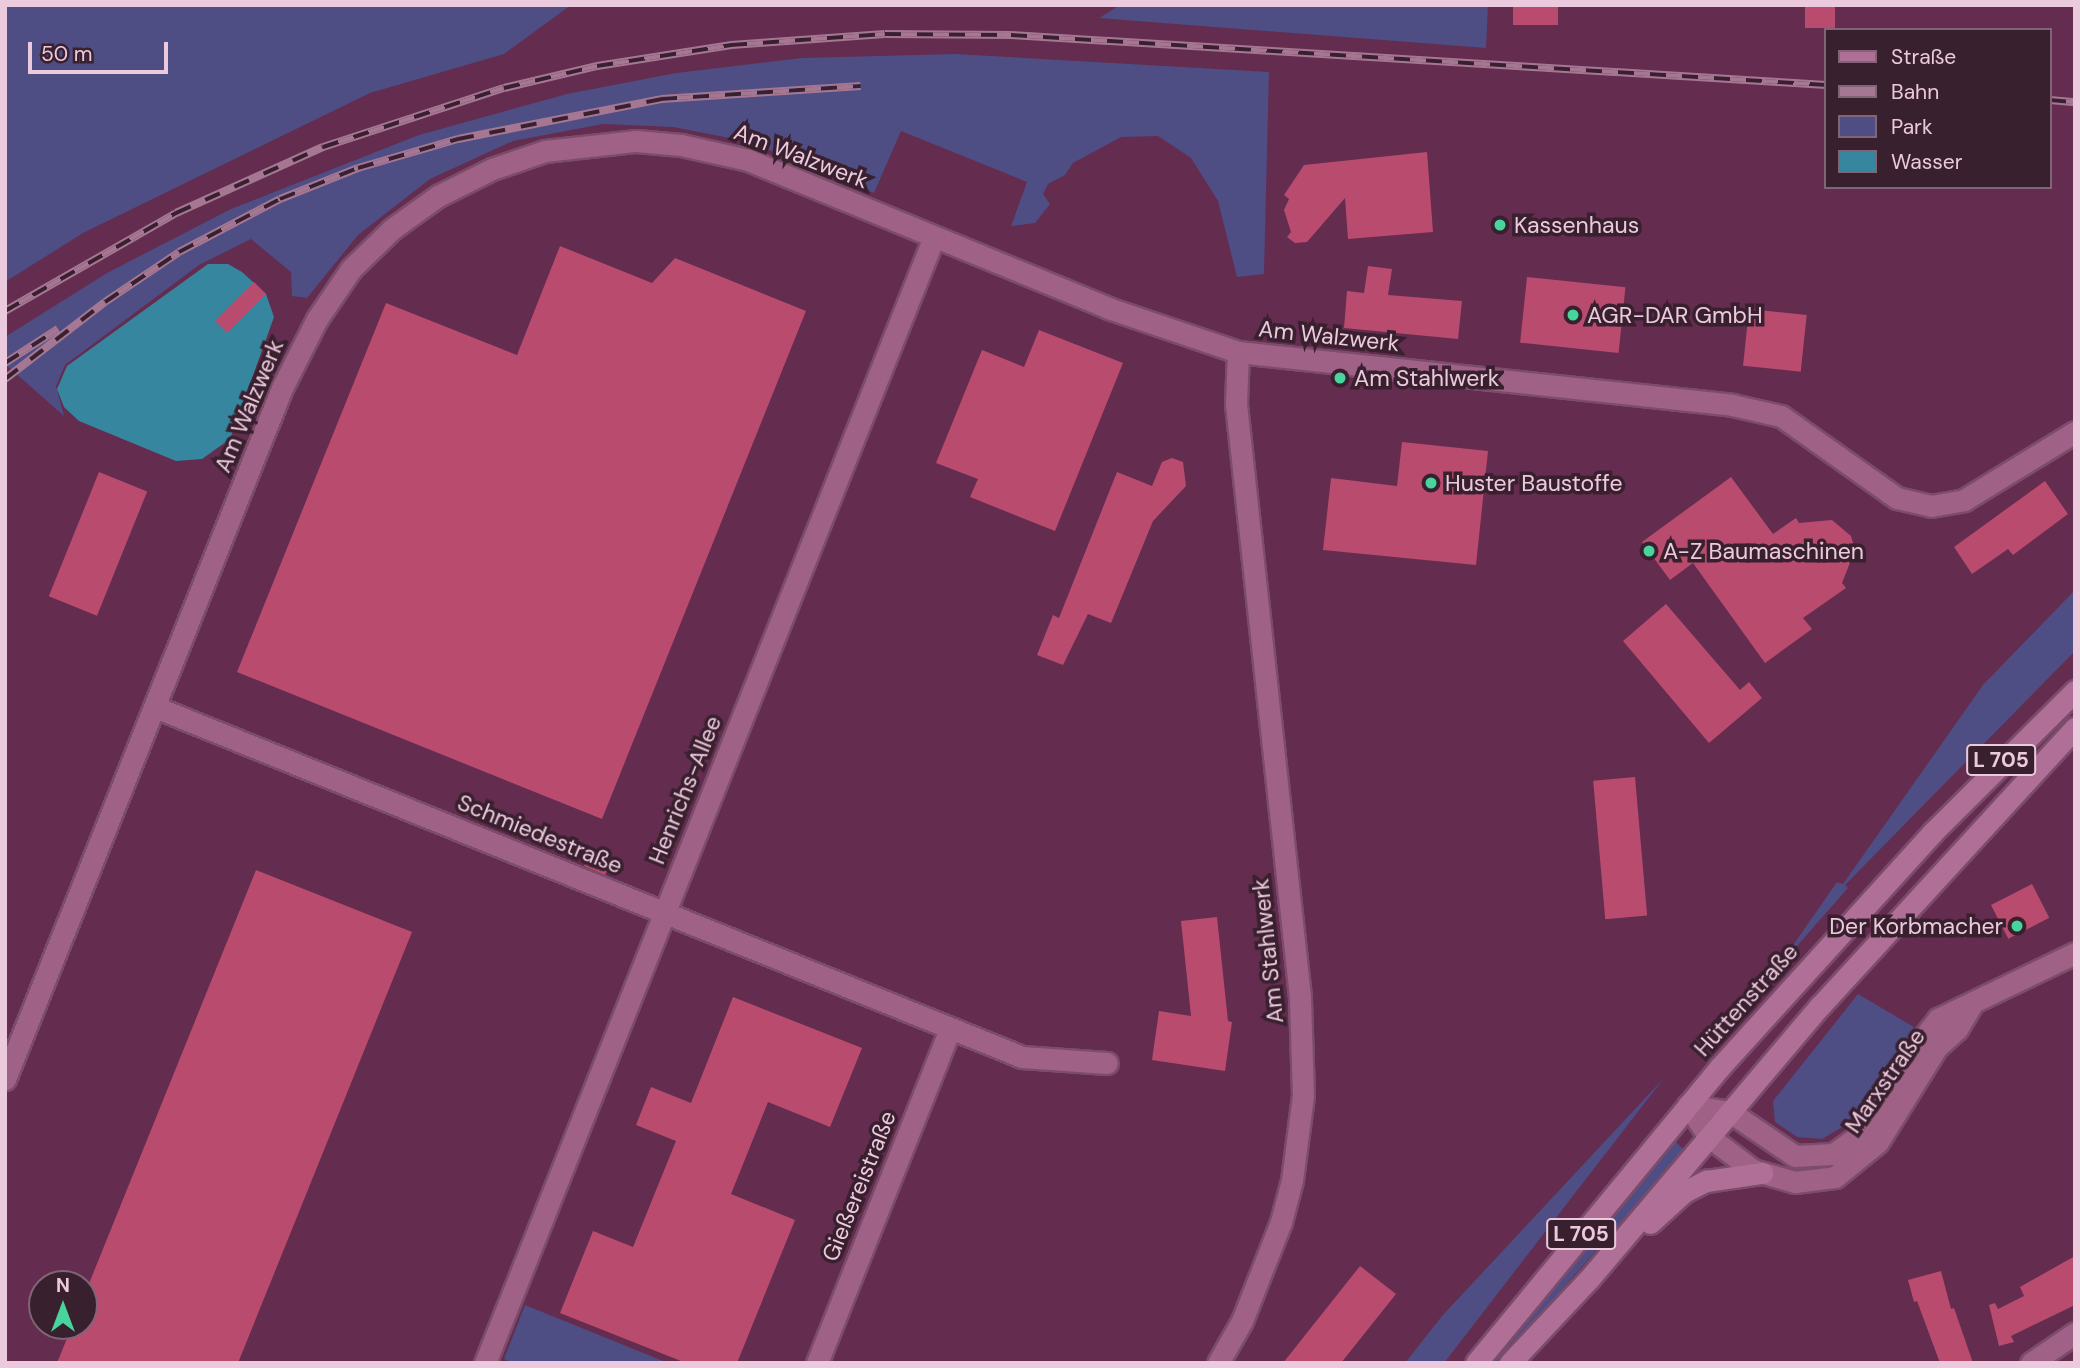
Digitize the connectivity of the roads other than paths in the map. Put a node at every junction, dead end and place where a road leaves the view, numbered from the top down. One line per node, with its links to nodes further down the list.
1 (934, 237): 2 (street, Am Walzwerk); 5 (street, Am Walzwerk); 7 (street, Henrichs-Allee)
2 (1238, 352): 3 (street, Am Walzwerk); 21 (street, Am Stahlwerk)
3 (2075, 432)
4 (2075, 691): 13 (main road, Hüttenstraße / L 705)
5 (155, 708): 7 (street, Schmiedestraße); 12 (street, Am Walzwerk)
6 (2075, 728): 14 (main road, L 705)
7 (664, 913): 10 (street, Schmiedestraße); 19 (street, Henrichs-Allee)
8 (2075, 953): 9 (street, Marxstraße)
9 (1972, 1004): 14 (street, Marxstraße); 16 (street, Marxstraße)
10 (950, 1028): 11 (street, Schmiedestraße); 20 (street, Gießereistraße)
11 (1107, 1063)
12 (5, 1079)
13 (1688, 1105): 14 (street, Marxstraße); 15 (street, Marxstraße); 22 (main road, Hüttenstraße / L 705)
14 (1730, 1112): 15 (main road, L 705)
15 (1708, 1136): 16 (street, Marxstraße); 17 (main road, L 705)
16 (1762, 1173): 17 (main road, L 705)
17 (1589, 1279): 23 (main road, L 705)
18 (2075, 1332): 24 (street)
19 (485, 1363)
20 (817, 1363)
21 (1218, 1363)
22 (1476, 1363)
23 (1510, 1363)
24 (2031, 1363)

